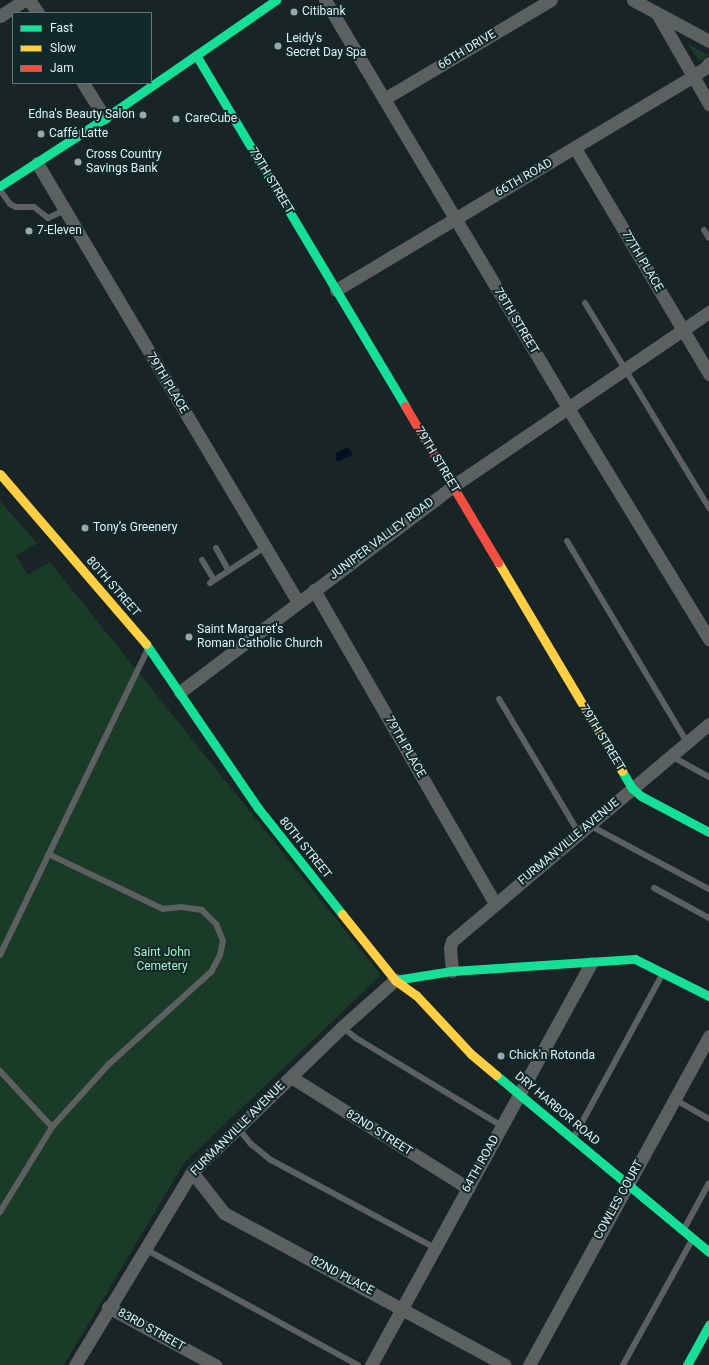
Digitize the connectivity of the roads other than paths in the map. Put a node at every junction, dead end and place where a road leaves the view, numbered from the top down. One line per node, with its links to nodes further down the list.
1 (25, 0): 9 (street)
2 (30, 0): 7 (street)
3 (276, 0): 11 (street)
4 (326, 0): 15 (street, 78TH STREET)
5 (551, 0): 15 (street, 66TH DRIVE)
6 (634, 0): 8 (street)
7 (37, 12)
8 (658, 14): 10 (street); 13 (street)
9 (0, 16)
10 (709, 41)
11 (196, 55): 17 (street); 26 (street, 79TH STREET)
12 (709, 63): 13 (street, 66TH ROAD)
13 (693, 76): 16 (street); 18 (street, 66TH ROAD)
14 (84, 84): 17 (street)
15 (384, 99): 23 (street, 78TH STREET)
16 (709, 104)
17 (105, 118): 19 (street)
18 (575, 148): 23 (street, 66TH ROAD); 29 (street, 77TH PLACE)
19 (37, 163): 20 (street); 22 (street, 79TH PLACE)
20 (0, 186)
21 (0, 190): 22 (lane)
22 (65, 210): 37 (street, 79TH PLACE)
23 (454, 218): 26 (street, 66TH ROAD); 32 (street, 78TH STREET)
24 (704, 230): 25 (lane)
25 (709, 238)
26 (336, 290): 34 (street, 79TH STREET)
27 (584, 303): 30 (lane)
28 (709, 312): 29 (street, JUNIPER VALLEY ROAD)
29 (683, 330): 30 (street, JUNIPER VALLEY ROAD); 31 (street, 77TH PLACE)
30 (626, 368): 32 (street, JUNIPER VALLEY ROAD); 35 (lane)
31 (709, 374)
32 (568, 408): 34 (street, JUNIPER VALLEY ROAD); 43 (street, 78TH STREET)
33 (0, 474): 44 (street, 80TH STREET)
34 (453, 486): 41 (street, JUNIPER VALLEY ROAD); 51 (street, 79TH STREET)
35 (709, 508)
36 (567, 541): 48 (lane)
37 (265, 547): 40 (lane); 42 (street, 79TH PLACE)
38 (216, 548): 40 (lane)
39 (202, 560): 40 (lane)
40 (229, 571)
41 (314, 590): 42 (street, JUNIPER VALLEY ROAD); 57 (street, 79TH PLACE)
42 (298, 602): 45 (street, JUNIPER VALLEY ROAD)
43 (709, 639)
44 (149, 647): 45 (street, 80TH STREET); 54 (lane)
45 (180, 692): 63 (street, 80TH STREET)
46 (499, 699): 52 (lane)
47 (709, 724): 48 (street, FURMANVILLE AVENUE)
48 (687, 742): 49 (street, FURMANVILLE AVENUE)
49 (671, 756): 50 (lane); 51 (street, FURMANVILLE AVENUE)
50 (709, 777)
51 (632, 788): 52 (street, FURMANVILLE AVENUE); 53 (street, 79TH STREET)
52 (584, 829): 56 (lane); 57 (street, FURMANVILLE AVENUE)
53 (709, 832)
54 (48, 854): 59 (lane); 73 (lane)
55 (654, 888): 58 (lane)
56 (709, 889)
57 (495, 904): 61 (street, FURMANVILLE AVENUE)
58 (709, 918)
59 (0, 955)
60 (591, 963): 61 (street); 62 (street); 69 (street, 64TH ROAD)
61 (452, 972): 63 (street)
62 (664, 972): 64 (street); 75 (lane)
63 (395, 980): 65 (street, FURMANVILLE AVENUE); 69 (street, DRY HARBOR ROAD)
64 (709, 996)
65 (342, 1027): 68 (street, FURMANVILLE AVENUE); 72 (lane)
66 (709, 1036): 70 (street, COWLES COURT)
67 (0, 1071): 73 (lane)
68 (291, 1077): 74 (street, FURMANVILLE AVENUE); 79 (street, 82ND STREET)
69 (519, 1094): 72 (street, 64TH ROAD); 75 (street, DRY HARBOR ROAD)
70 (674, 1099): 71 (lane); 78 (street, COWLES COURT)
71 (709, 1119)
72 (502, 1126): 79 (street, 64TH ROAD)
73 (52, 1127): 80 (lane)
74 (238, 1128): 76 (street, FURMANVILLE AVENUE); 84 (lane)
75 (573, 1139): 78 (street, DRY HARBOR ROAD)
76 (192, 1172): 83 (street, FURMANVILLE AVENUE); 87 (street, 82ND PLACE)
77 (709, 1184): 81 (lane)
78 (628, 1185): 81 (street, DRY HARBOR ROAD); 94 (street, COWLES COURT)
79 (468, 1188): 84 (street, 64TH ROAD)
80 (0, 1212)
81 (683, 1230): 82 (street, DRY HARBOR ROAD)
82 (693, 1239): 85 (street, DRY HARBOR ROAD); 95 (lane)
83 (145, 1248): 86 (street, FURMANVILLE AVENUE); 91 (lane)
84 (434, 1248): 87 (street, 64TH ROAD)
85 (709, 1252)
86 (108, 1307): 89 (street, FURMANVILLE AVENUE); 90 (street, 83RD STREET)
87 (402, 1309): 92 (street, 64TH ROAD); 93 (street, 82ND PLACE)
88 (709, 1327): 96 (street)
89 (75, 1365)
90 (215, 1365)
91 (358, 1365)
92 (371, 1365)
93 (505, 1365)
94 (529, 1365)
95 (623, 1365)
96 (687, 1365)

